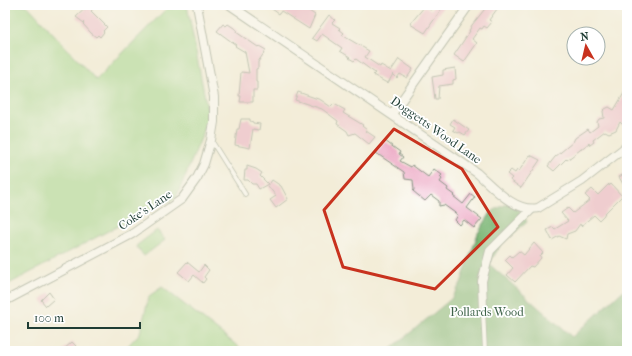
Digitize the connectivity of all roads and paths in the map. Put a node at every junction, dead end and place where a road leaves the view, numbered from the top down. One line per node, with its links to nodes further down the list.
1 (197, 5): 5 (street, Coke's Lane)
2 (230, 5): 4 (street, Doggetts Wood Lane)
3 (469, 5): 4 (street)
4 (392, 114): 8 (street, Doggetts Wood Lane)
5 (211, 140): 7 (lane); 9 (street, Coke's Lane)
6 (627, 146): 8 (street)
7 (245, 194)
8 (532, 209): 10 (street)
9 (5, 301)
10 (483, 310): 11 (lane)
11 (485, 351)

